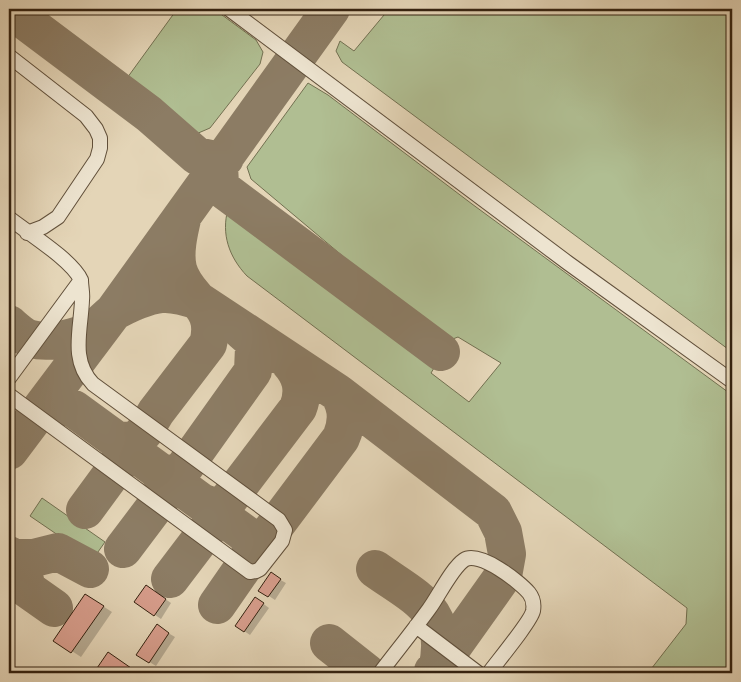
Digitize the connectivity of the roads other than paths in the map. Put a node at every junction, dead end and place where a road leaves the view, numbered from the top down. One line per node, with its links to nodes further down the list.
1 (229, 9): 7 (lane)
2 (9, 56): 4 (lane)
3 (9, 218): 4 (lane)
4 (27, 233): 5 (lane)
5 (81, 280): 6 (lane); 8 (lane)
6 (9, 378)
7 (732, 380)
8 (9, 395)
9 (416, 626): 10 (lane); 11 (lane); 12 (lane)
10 (380, 673)
11 (478, 673)
12 (489, 673)

